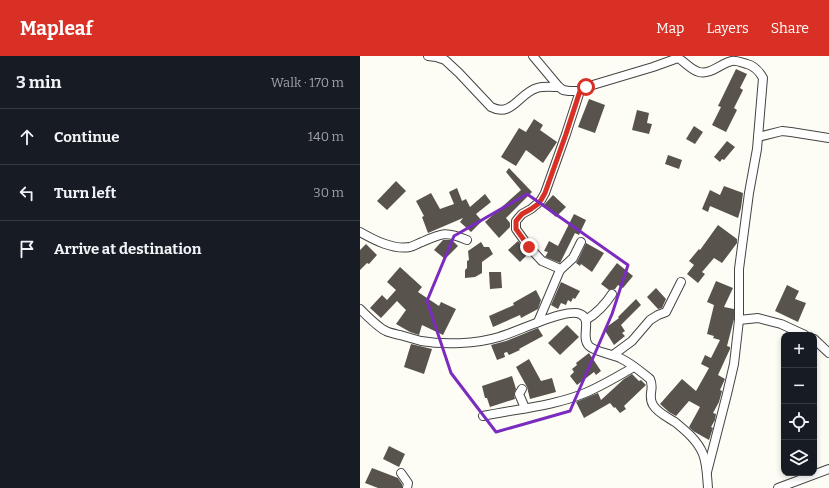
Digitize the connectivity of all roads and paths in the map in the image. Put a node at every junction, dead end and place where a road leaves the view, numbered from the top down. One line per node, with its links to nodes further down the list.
1 (428, 56): 3 (street)
2 (533, 56): 3 (street)
3 (559, 87): 4 (street)
4 (580, 91): 5 (street); 10 (street)
5 (758, 137): 6 (street); 15 (street)
6 (829, 138)
7 (360, 232): 8 (street)
8 (467, 240)
9 (581, 242): 10 (street)
10 (560, 270): 16 (street)
11 (680, 282): 21 (street)
12 (612, 294): 14 (street)
13 (360, 309): 16 (street)
14 (586, 320): 16 (street); 21 (street)
15 (739, 320): 17 (street); 27 (street)
16 (538, 322)
17 (798, 332)
18 (817, 341): 19 (street); 20 (street)
19 (829, 343)
20 (829, 353)
21 (613, 355): 22 (street)
22 (634, 366): 24 (street); 27 (street)
23 (522, 389): 24 (street)
24 (525, 408): 25 (street)
25 (483, 416)
26 (829, 470): 31 (street)
27 (707, 472): 30 (street)
28 (401, 473): 29 (street)
29 (407, 488)
30 (708, 488)
31 (778, 488)

